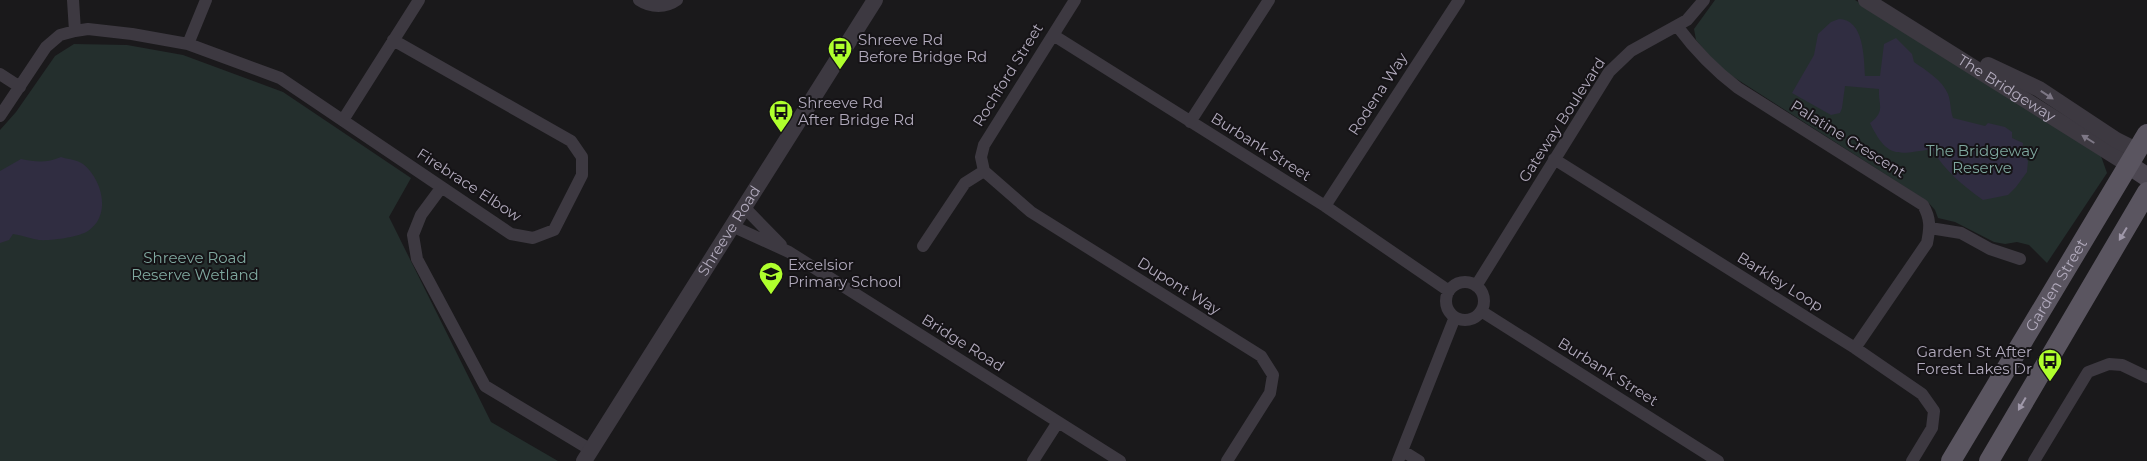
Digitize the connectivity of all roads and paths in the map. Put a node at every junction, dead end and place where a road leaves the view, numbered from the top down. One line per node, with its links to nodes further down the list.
1 (73, 0): 14 (street)
2 (206, 0): 17 (street)
3 (418, 0): 16 (street)
4 (639, 0): 5 (street)
5 (677, 0)
6 (875, 0): 30 (street, Shreeve Road)
7 (1075, 0): 15 (street, Rochford Street)
8 (1268, 0): 22 (street)
9 (1459, 0): 29 (street, Rodena Way)
10 (1704, 0): 13 (street, Gateway Boulevard)
11 (1866, 0): 23 (street, The Bridgeway, one-way to 11)
12 (1884, 0): 23 (street, The Bridgeway, one-way to 23)
13 (1677, 26): 24 (street, Gateway Boulevard); 33 (street, Palatine Crescent)
14 (76, 30): 17 (street, Firebrace Elbow); 19 (street)
15 (1053, 35): 22 (street, Burbank Street); 25 (street, Rochford Street)
16 (394, 40): 21 (street); 27 (street, Firebrace Elbow)
17 (188, 44): 21 (street, Firebrace Elbow)
18 (0, 74): 19 (street)
19 (20, 87): 20 (street)
20 (0, 116)
21 (343, 120): 27 (street, Firebrace Elbow)
22 (1190, 122): 29 (street, Burbank Street)
23 (2140, 152): 26 (main road, The Bridgeway); 52 (main road, Garden Street)
24 (1554, 159): 37 (street, Gateway Boulevard); 41 (street, Barkley Loop)
25 (984, 171): 34 (street); 48 (street, Dupont Way)
26 (2147, 177)
27 (441, 188): 44 (street)
28 (2147, 192): 31 (main road)
29 (1325, 206): 38 (street, Burbank Street)
30 (744, 207): 32 (street, Shreeve Road); 35 (street, Bridge Road)
31 (2142, 210): 53 (main road, one-way to 53)
32 (732, 226): 35 (street, Bridge Road); 44 (street, Shreeve Road)
33 (1930, 228): 36 (street); 41 (street)
34 (923, 246)
35 (788, 252): 43 (street, Bridge Road)
36 (2020, 259)
37 (1476, 286): 38 (street); 39 (street)
38 (1449, 291): 40 (street)
39 (1481, 311): 40 (street); 50 (street, Burbank Street)
40 (1455, 318): 45 (street)
41 (1854, 348): 51 (street, Barkley Loop)
42 (2147, 378): 54 (street)
43 (1058, 422): 46 (street); 47 (street, Bridge Road)
44 (587, 456)
45 (1401, 456): 49 (street)
46 (1033, 461)
47 (1120, 461)
48 (1227, 461)
49 (1419, 461)
50 (1718, 461)
51 (1912, 461)
52 (1951, 461)
53 (1989, 461)
54 (2034, 461)

